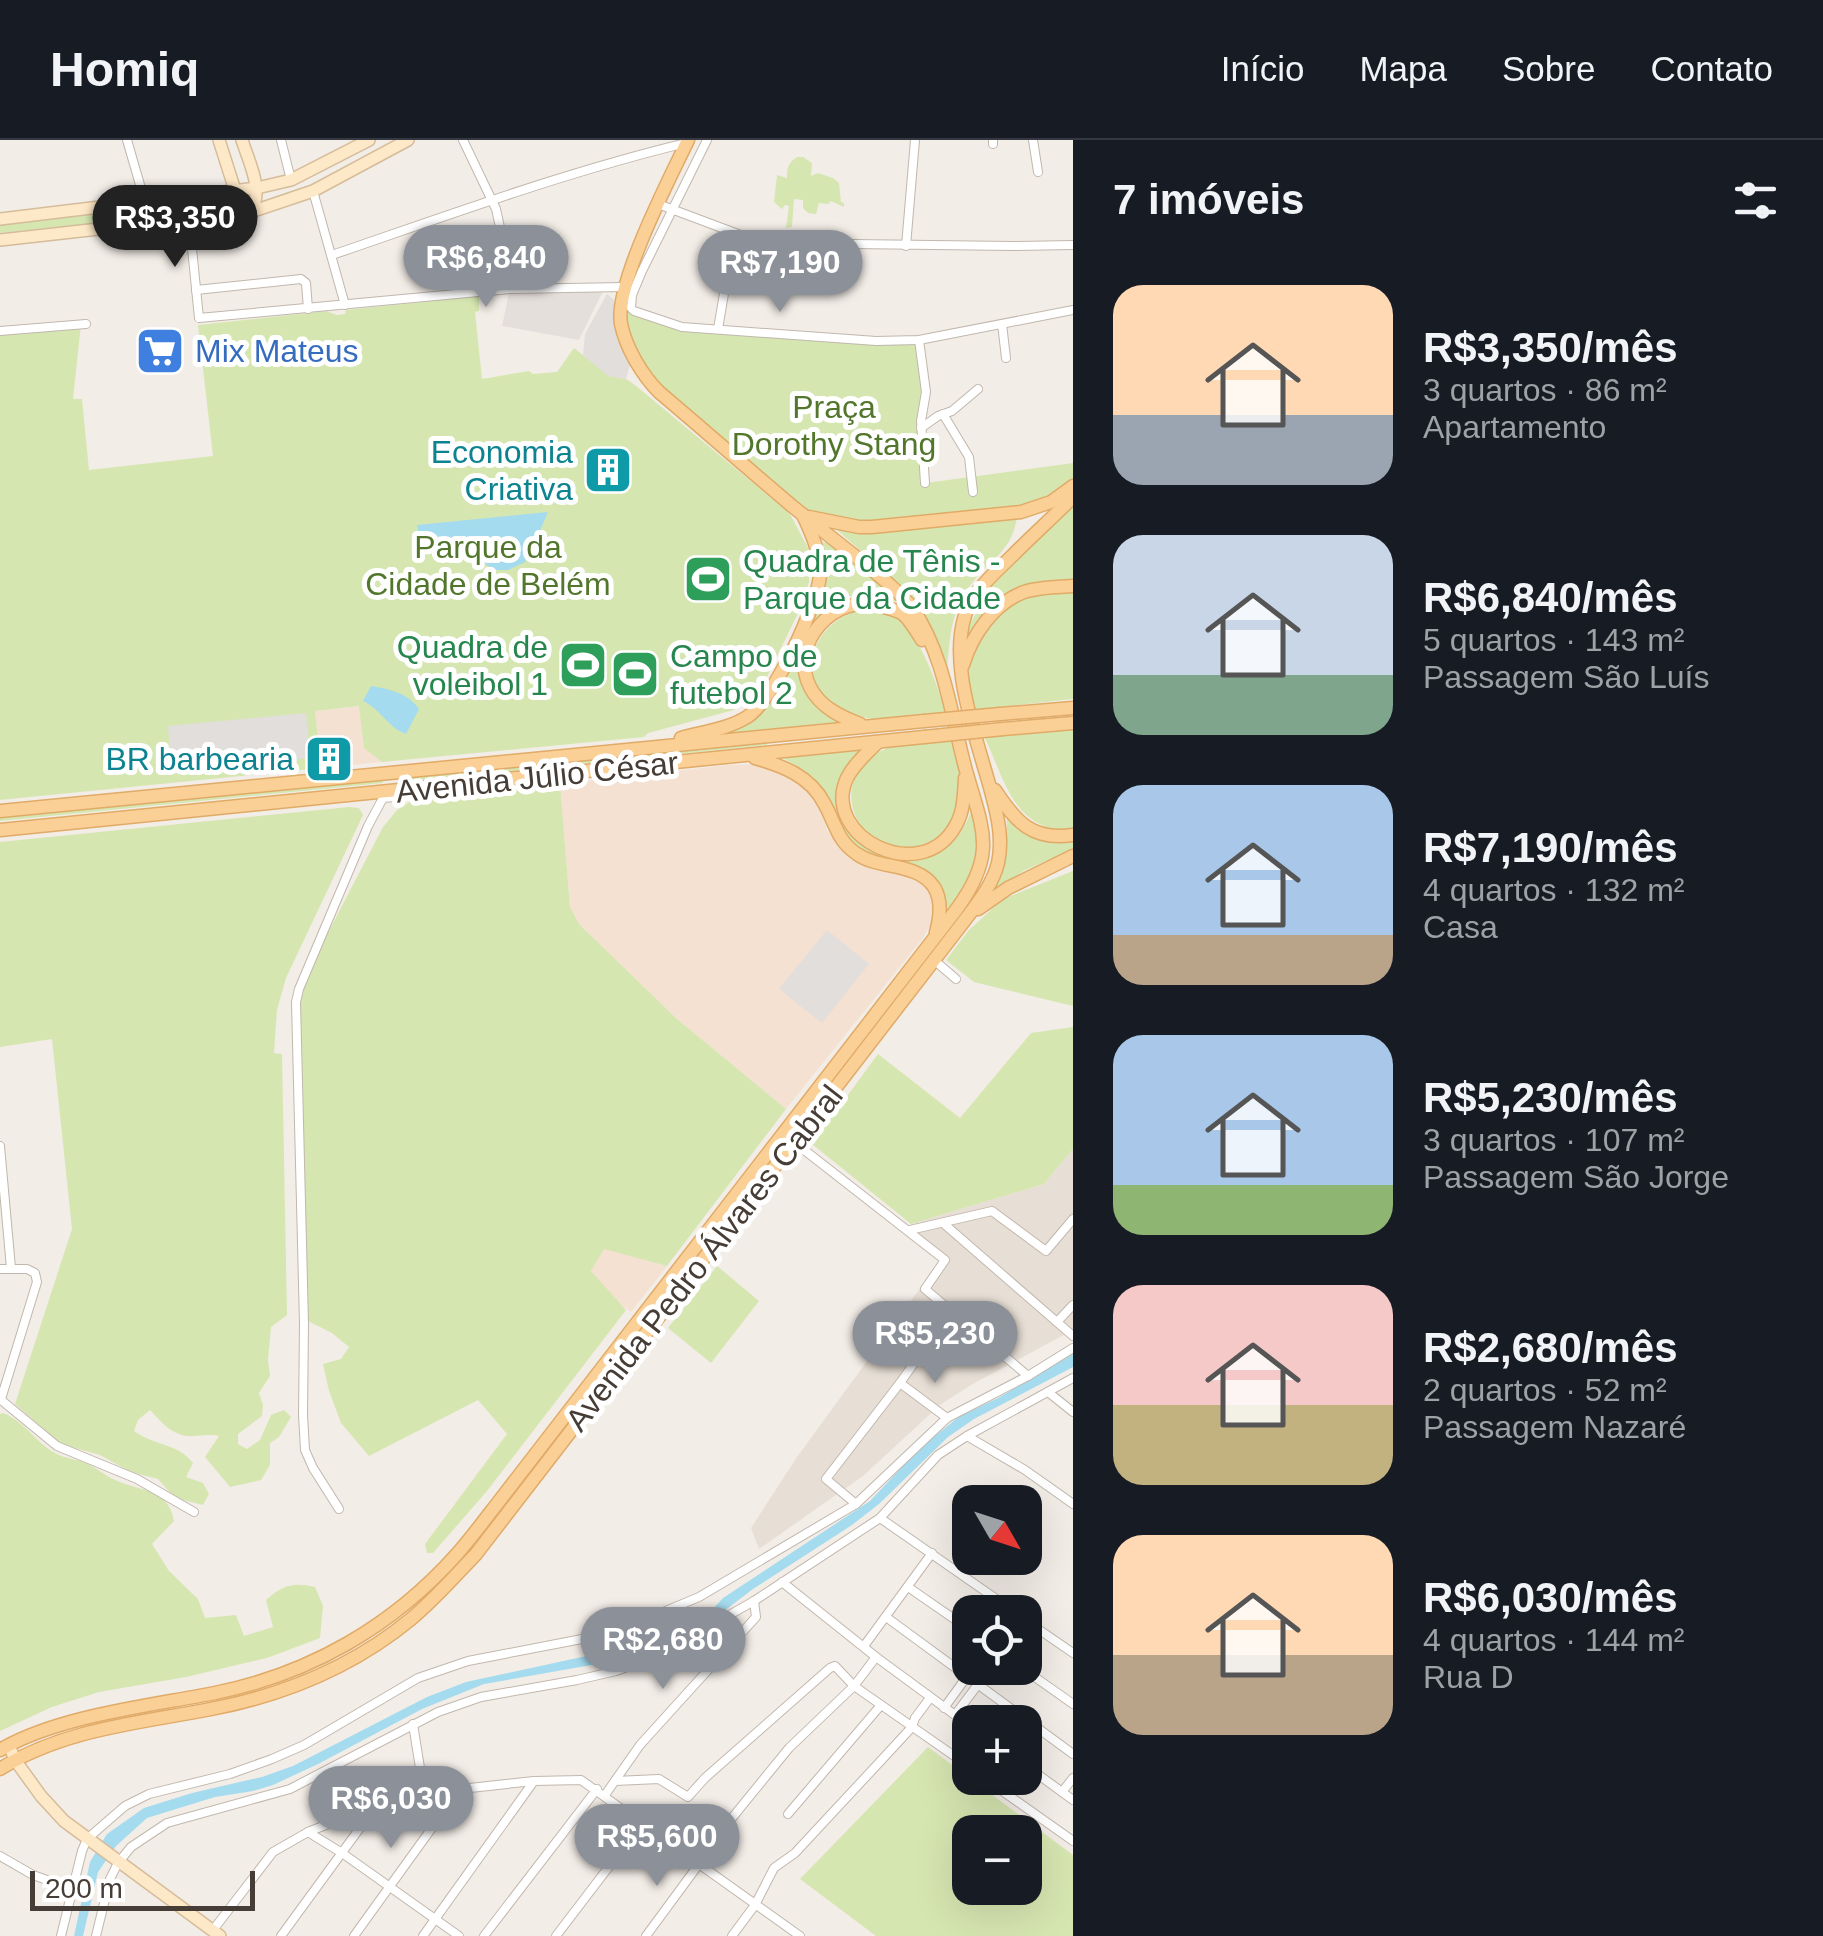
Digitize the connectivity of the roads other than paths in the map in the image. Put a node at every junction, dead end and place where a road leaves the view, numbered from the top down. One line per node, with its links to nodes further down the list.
1 (127, 140): 19 (street)
2 (219, 140): 15 (main road)
3 (242, 140): 14 (main road)
4 (281, 140): 13 (street)
5 (369, 140): 13 (main road)
6 (408, 140): 16 (main road)
7 (464, 140): 18 (street)
8 (707, 140): 21 (street)
9 (915, 140): 28 (street)
10 (1033, 140): 12 (street)
11 (687, 142): 18 (street); 20 (main road)
12 (1038, 172)
13 (291, 180): 14 (main road)
14 (257, 188): 15 (main road); 22 (main road)
15 (234, 190): 17 (main road); 22 (main road)
16 (313, 191): 22 (main road); 29 (street)
17 (210, 193): 19 (main road); 23 (main road)
18 (493, 201): 29 (street); 32 (street)
19 (145, 202): 24 (main road)
20 (658, 204): 21 (street); 31 (main road)
21 (674, 210): 28 (street); 39 (street)
22 (250, 212): 23 (main road)
23 (216, 216): 25 (main road)
24 (0, 219)
25 (189, 219): 26 (main road); 33 (street)
26 (0, 240)
27 (1073, 245): 28 (street)
28 (906, 246)
29 (332, 255): 34 (street)
30 (728, 270): 39 (street)
31 (624, 287): 32 (street); 50 (main road)
32 (510, 289): 34 (street)
33 (196, 290): 35 (street); 35 (street)
34 (345, 306): 35 (street)
35 (308, 309)
36 (1073, 310): 38 (street)
37 (86, 324): 40 (street)
38 (1002, 324): 41 (street); 42 (street)
39 (718, 329): 41 (street)
40 (0, 332)
41 (919, 340): 45 (street)
42 (1006, 358)
43 (978, 389): 44 (street)
44 (943, 414): 45 (street); 48 (street)
45 (921, 428): 46 (street)
46 (926, 483)
47 (1073, 486): 50 (main road)
48 (973, 492)
49 (1073, 497): 52 (main road, Avenida Pedro Álvares Cabral)
50 (804, 514): 53 (main road); 58 (main road)
51 (1073, 586): 52 (main road)
52 (961, 672): 61 (main road, Avenida Pedro Álvares Cabral)
53 (947, 694): 56 (main road); 60 (main road, Avenida Pedro Álvares Cabral)
54 (1073, 708): 56 (main road, Avenida Júlio César, bridge)
55 (1073, 723): 57 (main road, Avenida Júlio César, bridge)
56 (867, 726): 58 (main road, Avenida Júlio César)
57 (880, 741): 59 (main road, Avenida Júlio César); 60 (main road)
58 (630, 749): 63 (main road, Avenida Júlio César)
59 (748, 756): 62 (main road, Avenida Júlio César); 68 (main road)
60 (966, 771): 68 (main road, Avenida Pedro Álvares Cabral)
61 (988, 778): 65 (main road); 67 (main road, Avenida Pedro Álvares Cabral)
62 (397, 791): 64 (main road, Avenida Júlio César); 93 (street)
63 (0, 811)
64 (0, 830)
65 (1073, 835)
66 (1073, 856): 67 (main road)
67 (968, 916): 69 (main road, Avenida Pedro Álvares Cabral)
68 (934, 938): 119 (main road, Avenida Pedro Álvares Cabral)
69 (934, 960): 70 (street); 71 (main road, Avenida Pedro Álvares Cabral)
70 (956, 978)
71 (794, 1142): 75 (street); 122 (main road, Avenida Pedro Álvares Cabral)
72 (0, 1146): 76 (street)
73 (1073, 1218): 74 (street)
74 (943, 1224): 75 (street); 80 (street)
75 (910, 1230): 79 (street)
76 (11, 1268): 77 (street); 87 (street)
77 (0, 1269)
78 (1073, 1305): 80 (street)
79 (952, 1310): 83 (street); 85 (street)
80 (1056, 1322): 81 (street)
81 (1073, 1336)
82 (1073, 1348): 83 (street)
83 (1028, 1376): 89 (street)
84 (1073, 1378): 86 (street)
85 (900, 1383): 89 (street); 91 (street)
86 (1048, 1392): 88 (street); 90 (street)
87 (0, 1399): 94 (street)
88 (1073, 1412)
89 (947, 1418): 91 (street)
90 (967, 1436): 92 (street); 95 (street)
91 (856, 1504): 140 (street)
92 (1073, 1504)
93 (339, 1509)
94 (194, 1512)
95 (880, 1518): 96 (street); 97 (street)
96 (932, 1553): 98 (street); 99 (street)
97 (782, 1582): 100 (street); 104 (street)
98 (908, 1587): 101 (street); 102 (street)
99 (990, 1595)
100 (754, 1601): 117 (street); 127 (street)
101 (886, 1617): 104 (street); 107 (street)
102 (952, 1618)
103 (1042, 1632): 105 (street)
104 (864, 1646): 106 (street)
105 (1073, 1653)
106 (876, 1657): 111 (street); 112 (street)
107 (952, 1664)
108 (1042, 1682): 113 (street)
109 (961, 1685): 115 (street)
110 (981, 1685): 120 (street)
111 (854, 1686): 114 (street); 127 (street); 136 (street)
112 (930, 1698): 115 (street); 118 (street)
113 (1073, 1704)
114 (881, 1705): 118 (street); 135 (street)
115 (944, 1708): 116 (street)
116 (952, 1713)
117 (413, 1724): 131 (street); 143 (street)
118 (912, 1727): 121 (street); 147 (street)
119 (4, 1747): 122 (main road)
120 (1073, 1754)
121 (952, 1755)
122 (21, 1757): 123 (main road, Avenida Pedro Álvares Cabral); 140 (main road)
123 (0, 1770)
124 (1042, 1778): 130 (street)
125 (1073, 1778): 130 (street)
126 (534, 1780): 128 (street); 129 (street); 148 (street)
127 (615, 1781): 129 (street)
128 (460, 1788): 131 (street); 145 (street)
129 (601, 1792): 137 (street); 156 (street)
130 (1062, 1792): 133 (street)
131 (424, 1793): 134 (street)
132 (1008, 1795): 139 (street)
133 (1073, 1800)
134 (376, 1805): 138 (street); 141 (street)
135 (788, 1814)
136 (732, 1818)
137 (643, 1822): 144 (street); 157 (street)
138 (308, 1832): 141 (street); 149 (street)
139 (1073, 1840)
140 (90, 1841): 143 (main road); 146 (street)
141 (342, 1853): 145 (street); 152 (street)
142 (0, 1856): 146 (street)
143 (116, 1861): 149 (main road); 151 (street)
144 (699, 1864): 147 (street); 158 (street)
145 (389, 1886): 148 (street); 153 (street)
146 (72, 1889): 150 (street)
147 (755, 1905): 159 (street); 160 (street)
148 (436, 1920): 154 (street); 155 (street)
149 (216, 1933)
150 (61, 1936)
151 (96, 1936)
152 (281, 1936)
153 (354, 1936)
154 (423, 1936)
155 (459, 1936)
156 (484, 1936)
157 (556, 1936)
158 (646, 1936)
159 (732, 1936)
160 (800, 1936)

